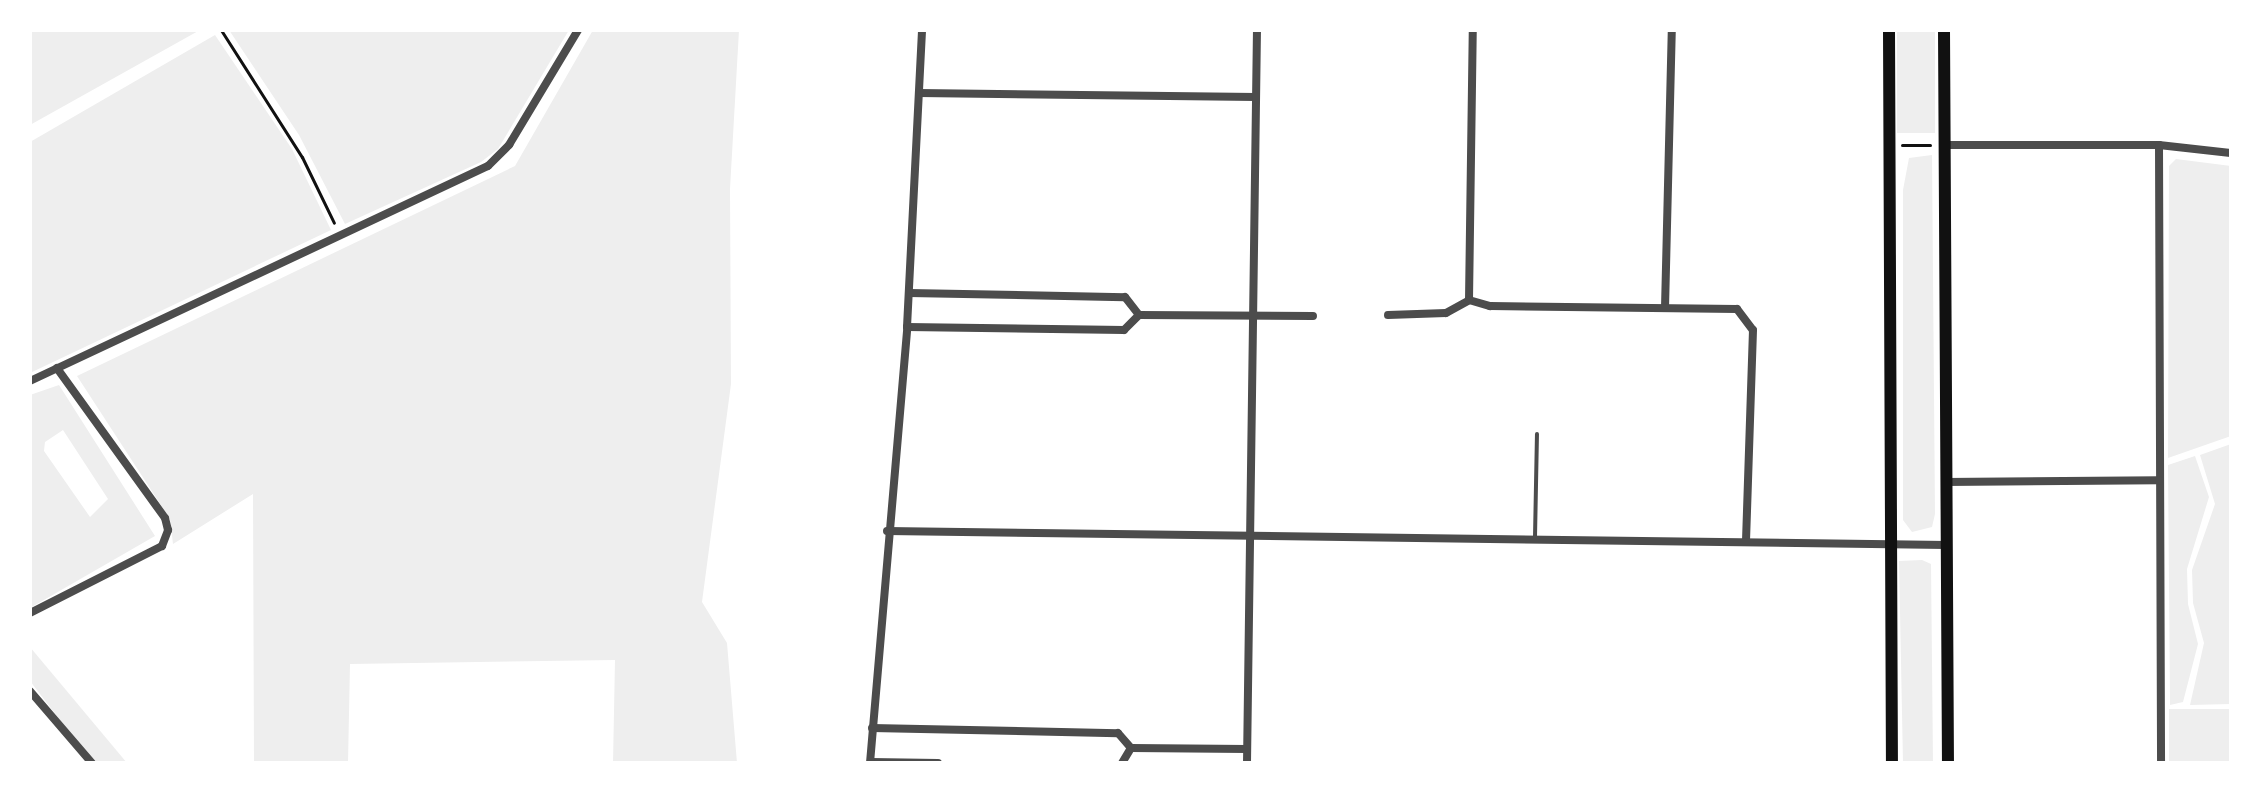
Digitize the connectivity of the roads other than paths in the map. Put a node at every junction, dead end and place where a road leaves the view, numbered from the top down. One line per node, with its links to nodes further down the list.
1 (578, 30): 21 (street)
2 (922, 30): 8 (street)
3 (1257, 30): 9 (street)
4 (1473, 30): 14 (street)
5 (1672, 30): 15 (street)
6 (1889, 30): 30 (main road)
7 (1944, 30): 10 (main road)
8 (919, 93): 9 (street); 13 (street)
9 (1256, 97): 18 (street)
10 (1944, 145): 11 (street); 25 (main road)
11 (2159, 145): 12 (street); 24 (street)
12 (2231, 153)
13 (909, 293): 16 (street); 20 (street)
14 (1469, 300): 15 (street); 17 (street)
15 (1665, 308): 28 (street)
16 (1139, 315): 18 (street); 20 (street)
17 (1388, 315)
18 (1255, 316): 19 (street); 27 (street)
19 (1313, 316)
20 (907, 327): 26 (street)
21 (57, 368): 22 (street); 32 (street)
22 (30, 381)
23 (1537, 434): 29 (lane)
24 (2159, 480): 25 (street); 44 (street)
25 (1945, 482): 31 (main road)
26 (887, 531): 27 (street); 34 (street)
27 (1251, 536): 29 (street); 36 (street)
28 (1746, 539): 29 (street); 30 (street)
29 (1535, 540)
30 (1891, 544): 31 (street); 42 (main road)
31 (1946, 545): 43 (main road)
32 (30, 613)
33 (30, 691): 38 (street)
34 (872, 728): 35 (street); 37 (street)
35 (1131, 748): 36 (street); 40 (street)
36 (1247, 749): 41 (street)
37 (870, 762): 39 (street)
38 (92, 763)
39 (938, 763)
40 (1122, 763)
41 (1247, 763)
42 (1892, 763)
43 (1948, 763)
44 (2161, 763)

